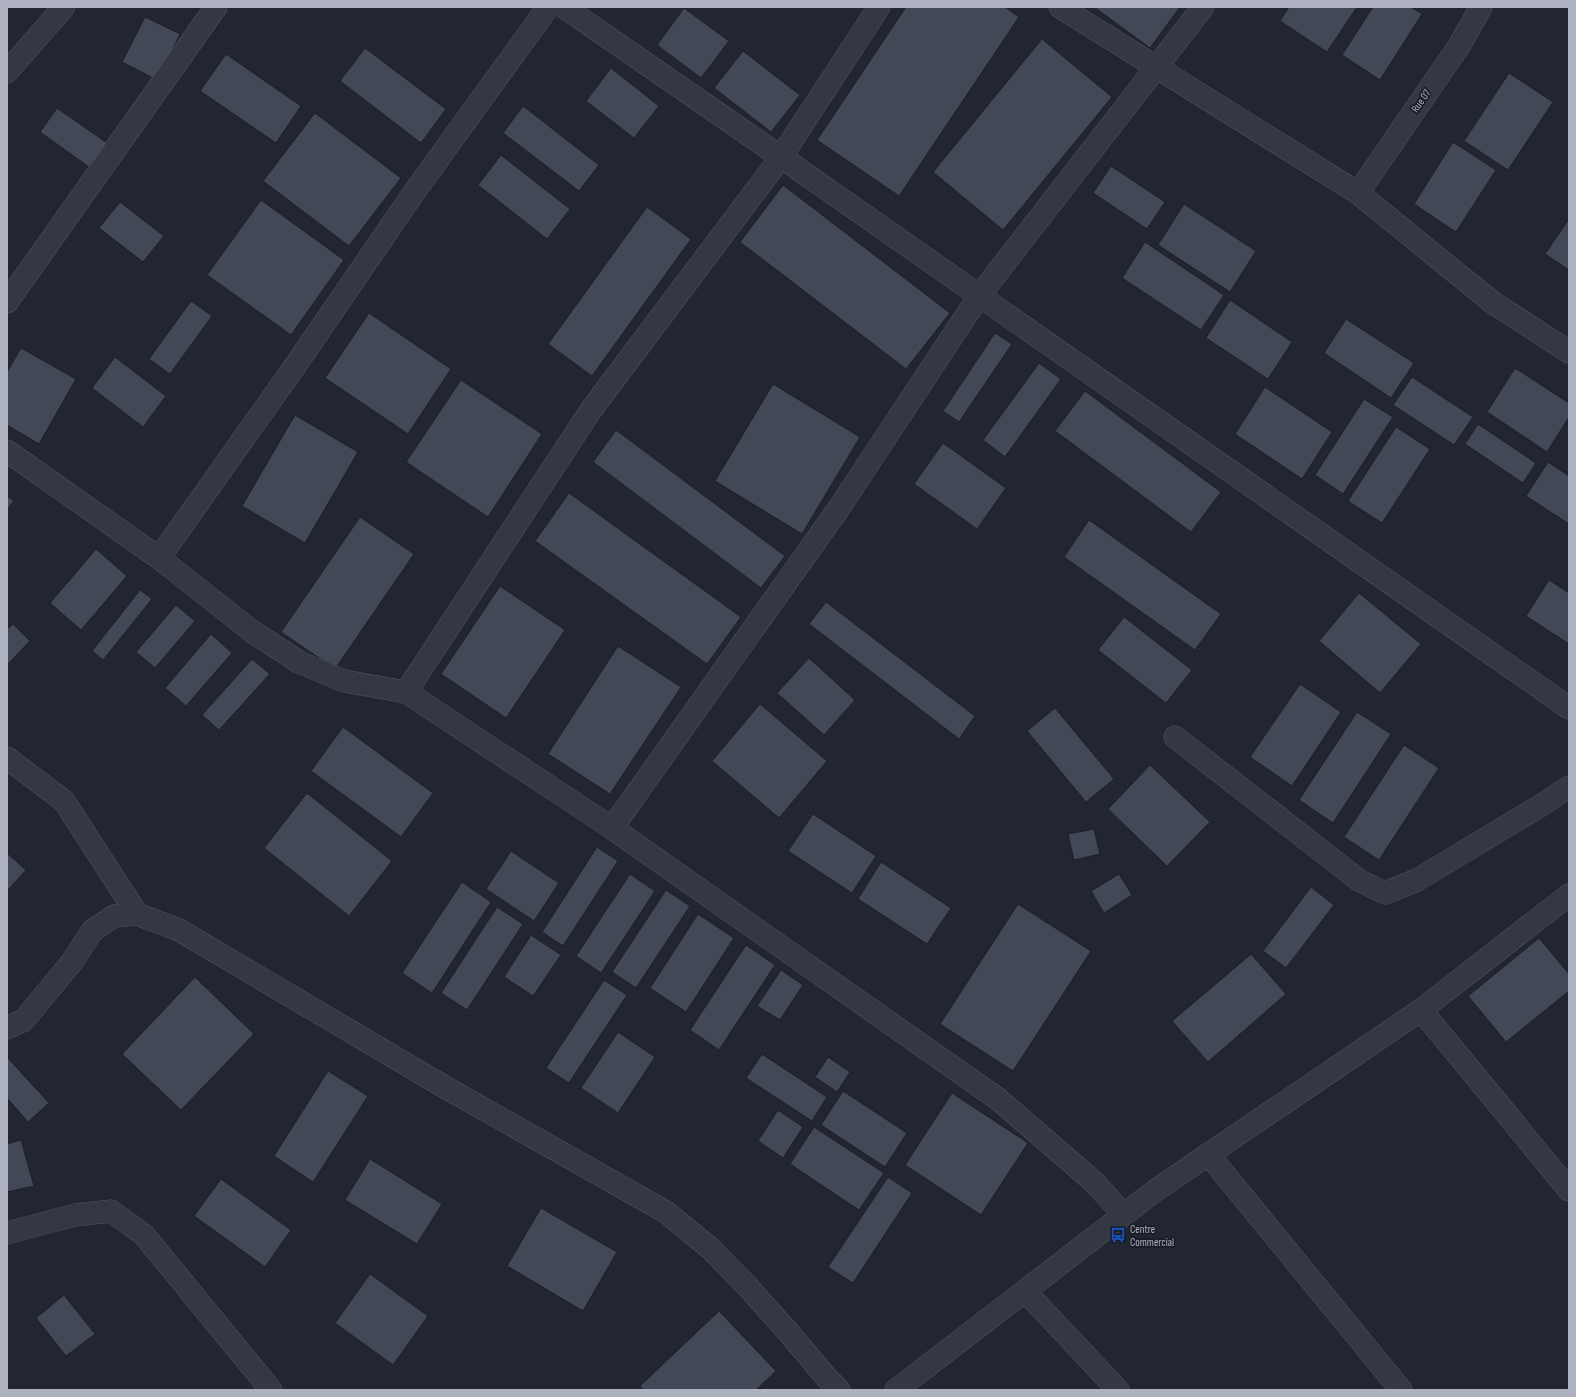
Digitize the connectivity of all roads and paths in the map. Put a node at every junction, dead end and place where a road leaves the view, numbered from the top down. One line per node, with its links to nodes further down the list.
1 (64, 7): 10 (street)
2 (216, 7): 14 (street)
3 (548, 7): 17 (street)
4 (564, 7): 11 (street)
5 (879, 7): 11 (street)
6 (1060, 7): 9 (street)
7 (1203, 7): 9 (street)
8 (1481, 7): 12 (street, Rue 07)
9 (1156, 68): 12 (street); 13 (street)
10 (7, 72)
11 (781, 157): 13 (street); 18 (street)
12 (1358, 193): 15 (street)
13 (979, 296): 19 (street); 23 (street)
14 (7, 302)
15 (1569, 352)
16 (7, 451): 17 (street)
17 (159, 558): 18 (street)
18 (406, 692): 23 (street)
19 (1569, 708)
20 (1175, 737): 22 (street)
21 (7, 758): 25 (street)
22 (1569, 787)
23 (612, 828): 30 (street)
24 (1569, 895): 26 (street)
25 (137, 914): 27 (street); 34 (street)
26 (1421, 1010): 28 (street); 29 (street)
27 (7, 1028)
28 (1208, 1154): 30 (street); 37 (street)
29 (1569, 1190)
30 (1124, 1215): 32 (street)
31 (7, 1233): 33 (street)
32 (1025, 1291): 35 (street); 36 (street)
33 (271, 1390)
34 (839, 1390)
35 (896, 1390)
36 (1118, 1390)
37 (1401, 1390)

